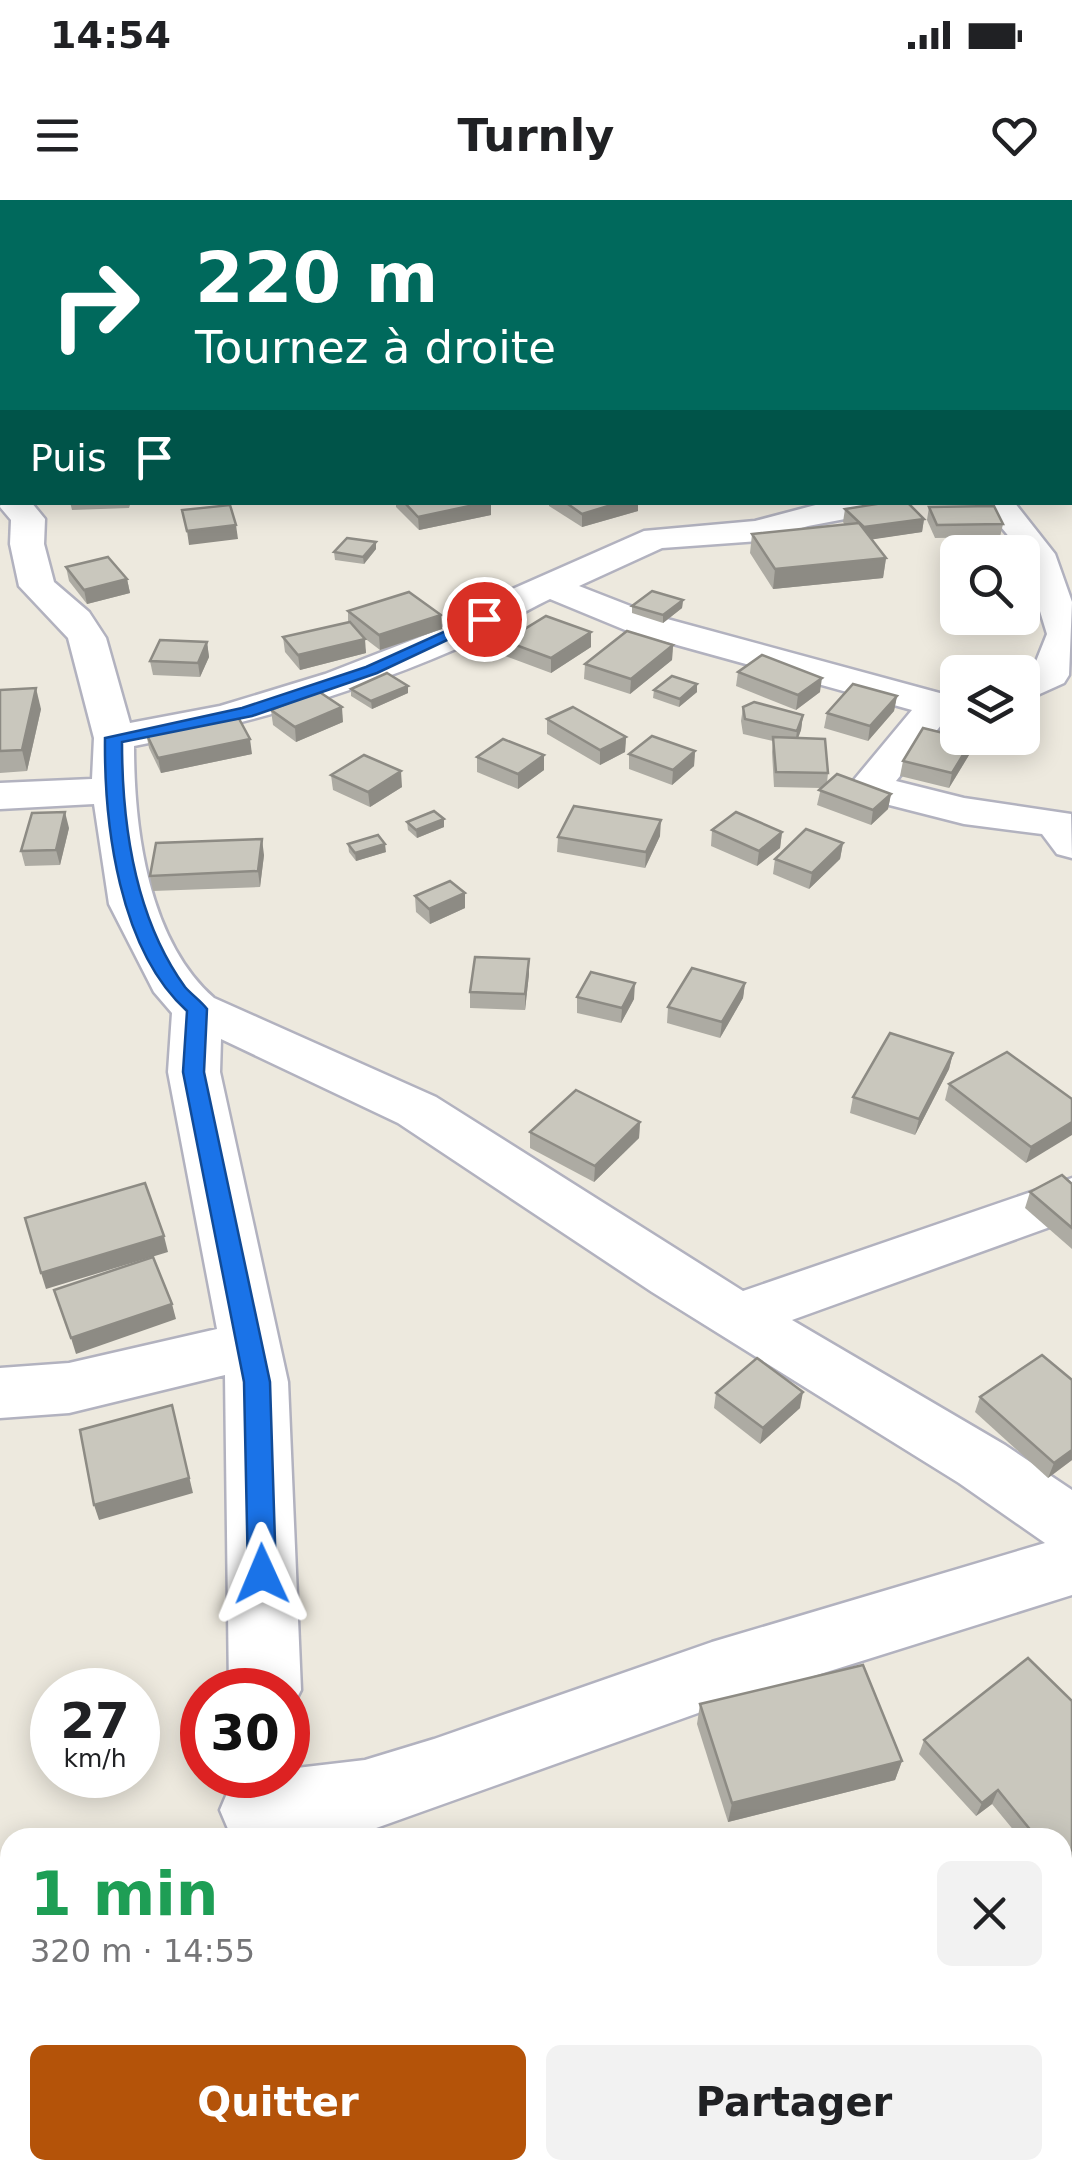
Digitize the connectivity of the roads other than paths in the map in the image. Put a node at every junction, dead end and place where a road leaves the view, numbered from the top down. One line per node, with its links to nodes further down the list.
1 (16, 505): 9 (street)
2 (854, 505): 4 (street)
3 (998, 505): 6 (street)
4 (800, 510): 5 (street)
5 (549, 586): 7 (street); 9 (street)
6 (1040, 681)
7 (940, 705)
8 (940, 715): 11 (street)
9 (114, 765): 10 (street); 12 (street)
10 (0, 796)
11 (1072, 845)
12 (197, 1009): 14 (street); 15 (street)
13 (1072, 1198): 14 (street)
14 (738, 1316): 17 (street)
15 (251, 1345): 16 (street); 19 (street)
16 (0, 1393)
17 (1072, 1526)
18 (1072, 1565): 20 (street)
19 (264, 1668)
20 (258, 1808)

